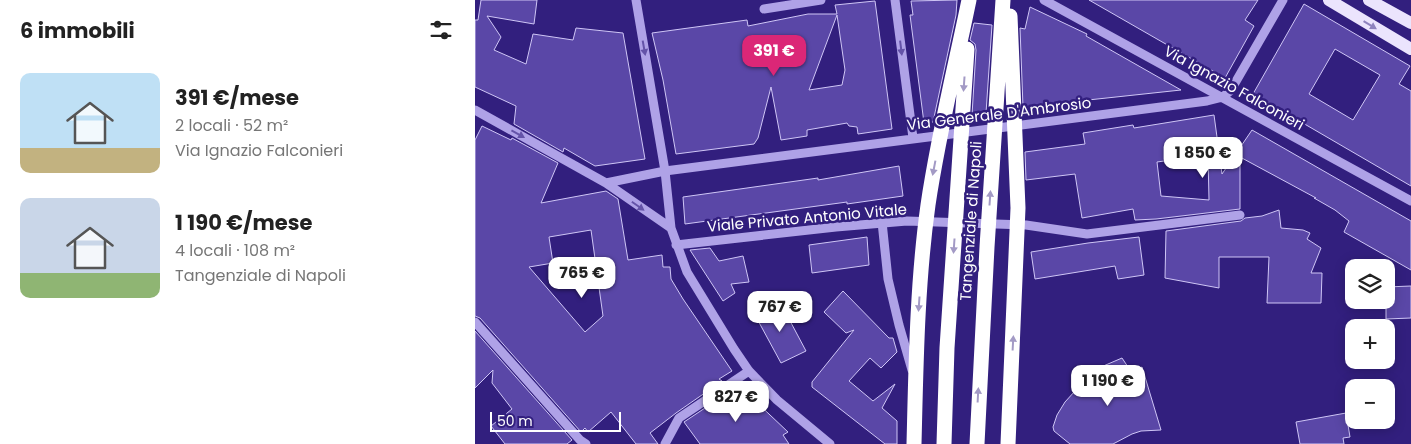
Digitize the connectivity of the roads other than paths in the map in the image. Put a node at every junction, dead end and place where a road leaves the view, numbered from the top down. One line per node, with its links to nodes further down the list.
1 (636, 0): 17 (street, one-way to 17)
2 (821, 0): 11 (street)
3 (895, 0): 16 (street, one-way to 16)
4 (969, 0): 29 (highway, one-way to 29); 31 (highway, Tangenziale di Napoli, one-way to 31)
5 (1003, 0): 32 (highway, Tangenziale di Napoli, one-way to 5)
6 (1010, 0): 33 (highway, one-way to 6)
7 (1044, 0): 14 (street, Via Ignazio Falconieri)
8 (1283, 0): 14 (street)
9 (1329, 0): 13 (main road, one-way to 13)
10 (1369, 0): 12 (main road)
11 (764, 10)
12 (1411, 23)
13 (1411, 49)
14 (1223, 97): 16 (street, Via Generale D'Ambrosio); 19 (street, Via Ignazio Falconieri)
15 (477, 115): 18 (street, one-way to 18)
16 (913, 138): 17 (street, Via Generale D'Ambrosio)
17 (665, 171): 18 (street, Via Generale D'Ambrosio); 22 (street)
18 (606, 183): 22 (street, one-way to 22)
19 (1411, 201)
20 (1240, 215): 21 (street, Viale Privato Antonio Vitale)
21 (882, 222): 23 (street, Viale Privato Antonio Vitale); 30 (street)
22 (671, 228): 23 (street)
23 (676, 245): 25 (street)
24 (475, 322): 26 (street)
25 (749, 371): 27 (street); 28 (street)
26 (586, 444)
27 (665, 444)
28 (830, 444)
29 (914, 444)
30 (921, 444)
31 (944, 444)
32 (977, 444)
33 (1008, 444)

